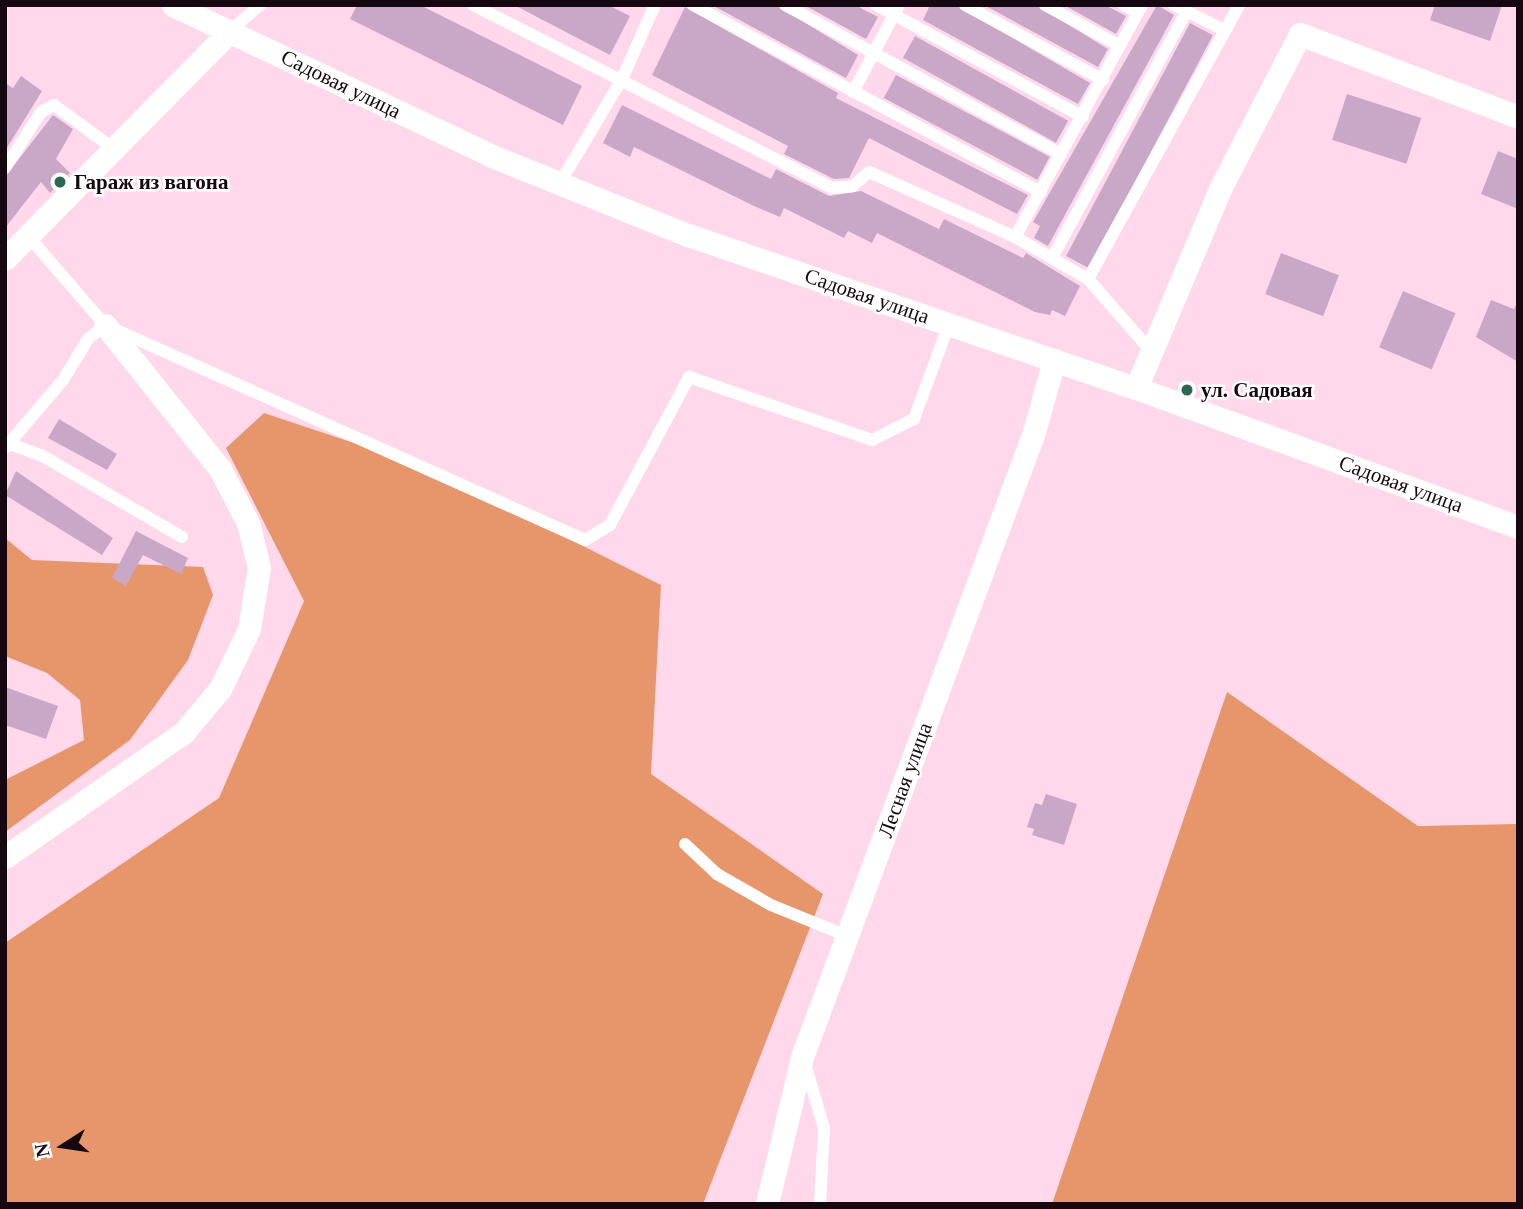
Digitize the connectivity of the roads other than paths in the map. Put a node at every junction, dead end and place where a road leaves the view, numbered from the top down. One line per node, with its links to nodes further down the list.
1 (173, 5): 17 (street, Садовая улица)
2 (260, 5): 17 (lane)
3 (473, 5): 20 (lane)
4 (655, 5): 20 (lane)
5 (693, 5): 22 (lane)
6 (785, 5): 19 (lane)
7 (876, 5): 14 (lane)
8 (965, 5): 21 (lane)
9 (1045, 5): 18 (lane)
10 (1124, 5): 13 (lane)
11 (1174, 5): 15 (lane)
12 (1240, 5): 16 (lane)
13 (1140, 9): 18 (lane)
14 (896, 10): 19 (lane); 23 (lane)
15 (1186, 12): 16 (lane); 33 (lane)
16 (1222, 29): 34 (lane)
17 (230, 30): 25 (street); 28 (street, Садовая улица)
18 (1119, 46): 21 (lane)
19 (874, 52): 22 (lane); 26 (lane)
20 (622, 79): 28 (lane); 31 (lane)
21 (1103, 80): 23 (lane)
22 (853, 92): 29 (lane)
23 (1083, 117): 26 (lane)
24 (1518, 117): 37 (street)
25 (114, 149): 27 (lane); 30 (street)
26 (1061, 154): 29 (lane)
27 (5, 168)
28 (560, 183): 35 (street, Садовая улица)
29 (1041, 192): 31 (lane)
30 (29, 237): 32 (street); 36 (lane)
31 (1015, 237): 33 (lane)
32 (5, 258)
33 (1052, 258): 34 (lane)
34 (1088, 279): 37 (lane)
35 (949, 324): 36 (lane); 38 (street, Садовая улица)
36 (105, 325): 40 (lane); 44 (street)
37 (1152, 351): 39 (street)
38 (1054, 360): 39 (street, Садовая улица); 45 (street, Лесная улица)
39 (1136, 388): 41 (street, Садовая улица)
40 (7, 446): 42 (lane)
41 (1518, 527)
42 (182, 537)
43 (685, 844): 45 (lane)
44 (5, 857)
45 (847, 936): 46 (street, Лесная улица)
46 (802, 1057): 47 (street, Лесная улица); 48 (lane)
47 (767, 1204)
48 (820, 1204)

